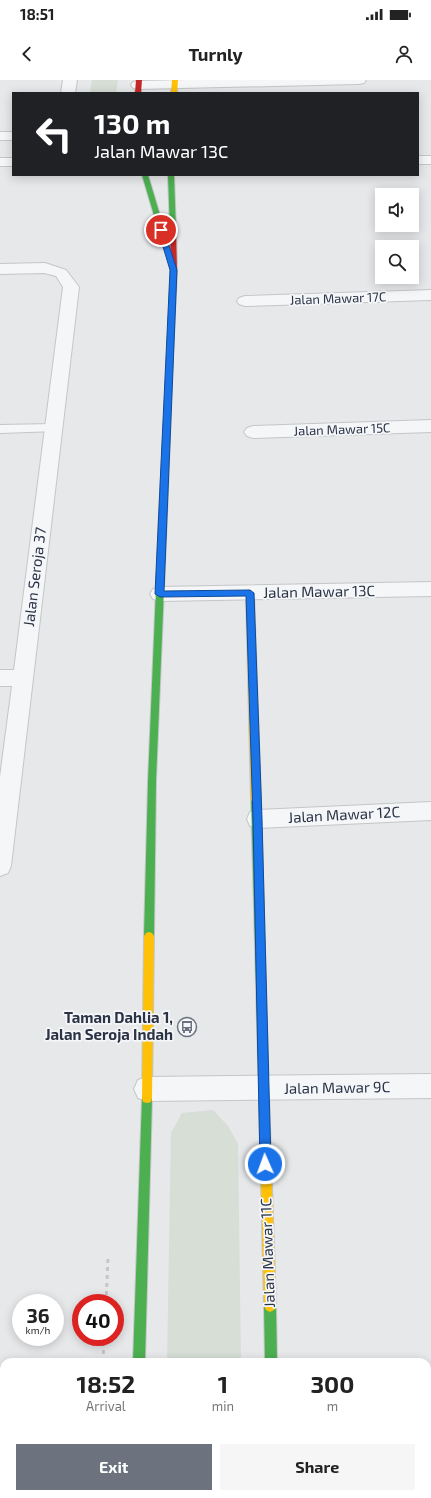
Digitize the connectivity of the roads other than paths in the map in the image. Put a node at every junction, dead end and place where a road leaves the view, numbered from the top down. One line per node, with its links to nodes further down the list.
1 (70, 80): 6 (street)
2 (359, 80): 3 (street)
3 (236, 85): 5 (street)
4 (138, 86): 5 (street)
5 (175, 86)
6 (68, 92)
7 (0, 136): 8 (street)
8 (12, 136)
9 (419, 160): 10 (street)
10 (431, 160)
11 (0, 162): 12 (street)
12 (12, 162)
13 (145, 176): 16 (street)
14 (171, 176): 16 (street)
15 (0, 269): 20 (street, Jalan Seroja 37)
16 (174, 270): 25 (street)
17 (431, 295): 18 (street, Jalan Mawar 17C)
18 (245, 301)
19 (431, 426): 22 (street, Jalan Mawar 15C)
20 (54, 428): 21 (lane); 27 (street, Jalan Seroja 37)
21 (0, 429)
22 (253, 432)
23 (431, 589): 24 (street, Jalan Mawar 13C)
24 (250, 593): 25 (street, Jalan Mawar 13C); 29 (street, Jalan Mawar 11C)
25 (160, 594): 33 (street)
26 (0, 678): 27 (street)
27 (23, 678): 30 (street, Jalan Seroja 37)
28 (431, 811): 29 (street, Jalan Mawar 12C)
29 (258, 819): 32 (street, Jalan Mawar 11C)
30 (0, 866)
31 (431, 1086): 32 (street, Jalan Mawar 9C)
32 (263, 1088): 33 (street, Jalan Mawar 9C); 35 (street, Jalan Mawar 11C)
33 (147, 1089): 34 (street)
34 (139, 1358)
35 (271, 1358)

